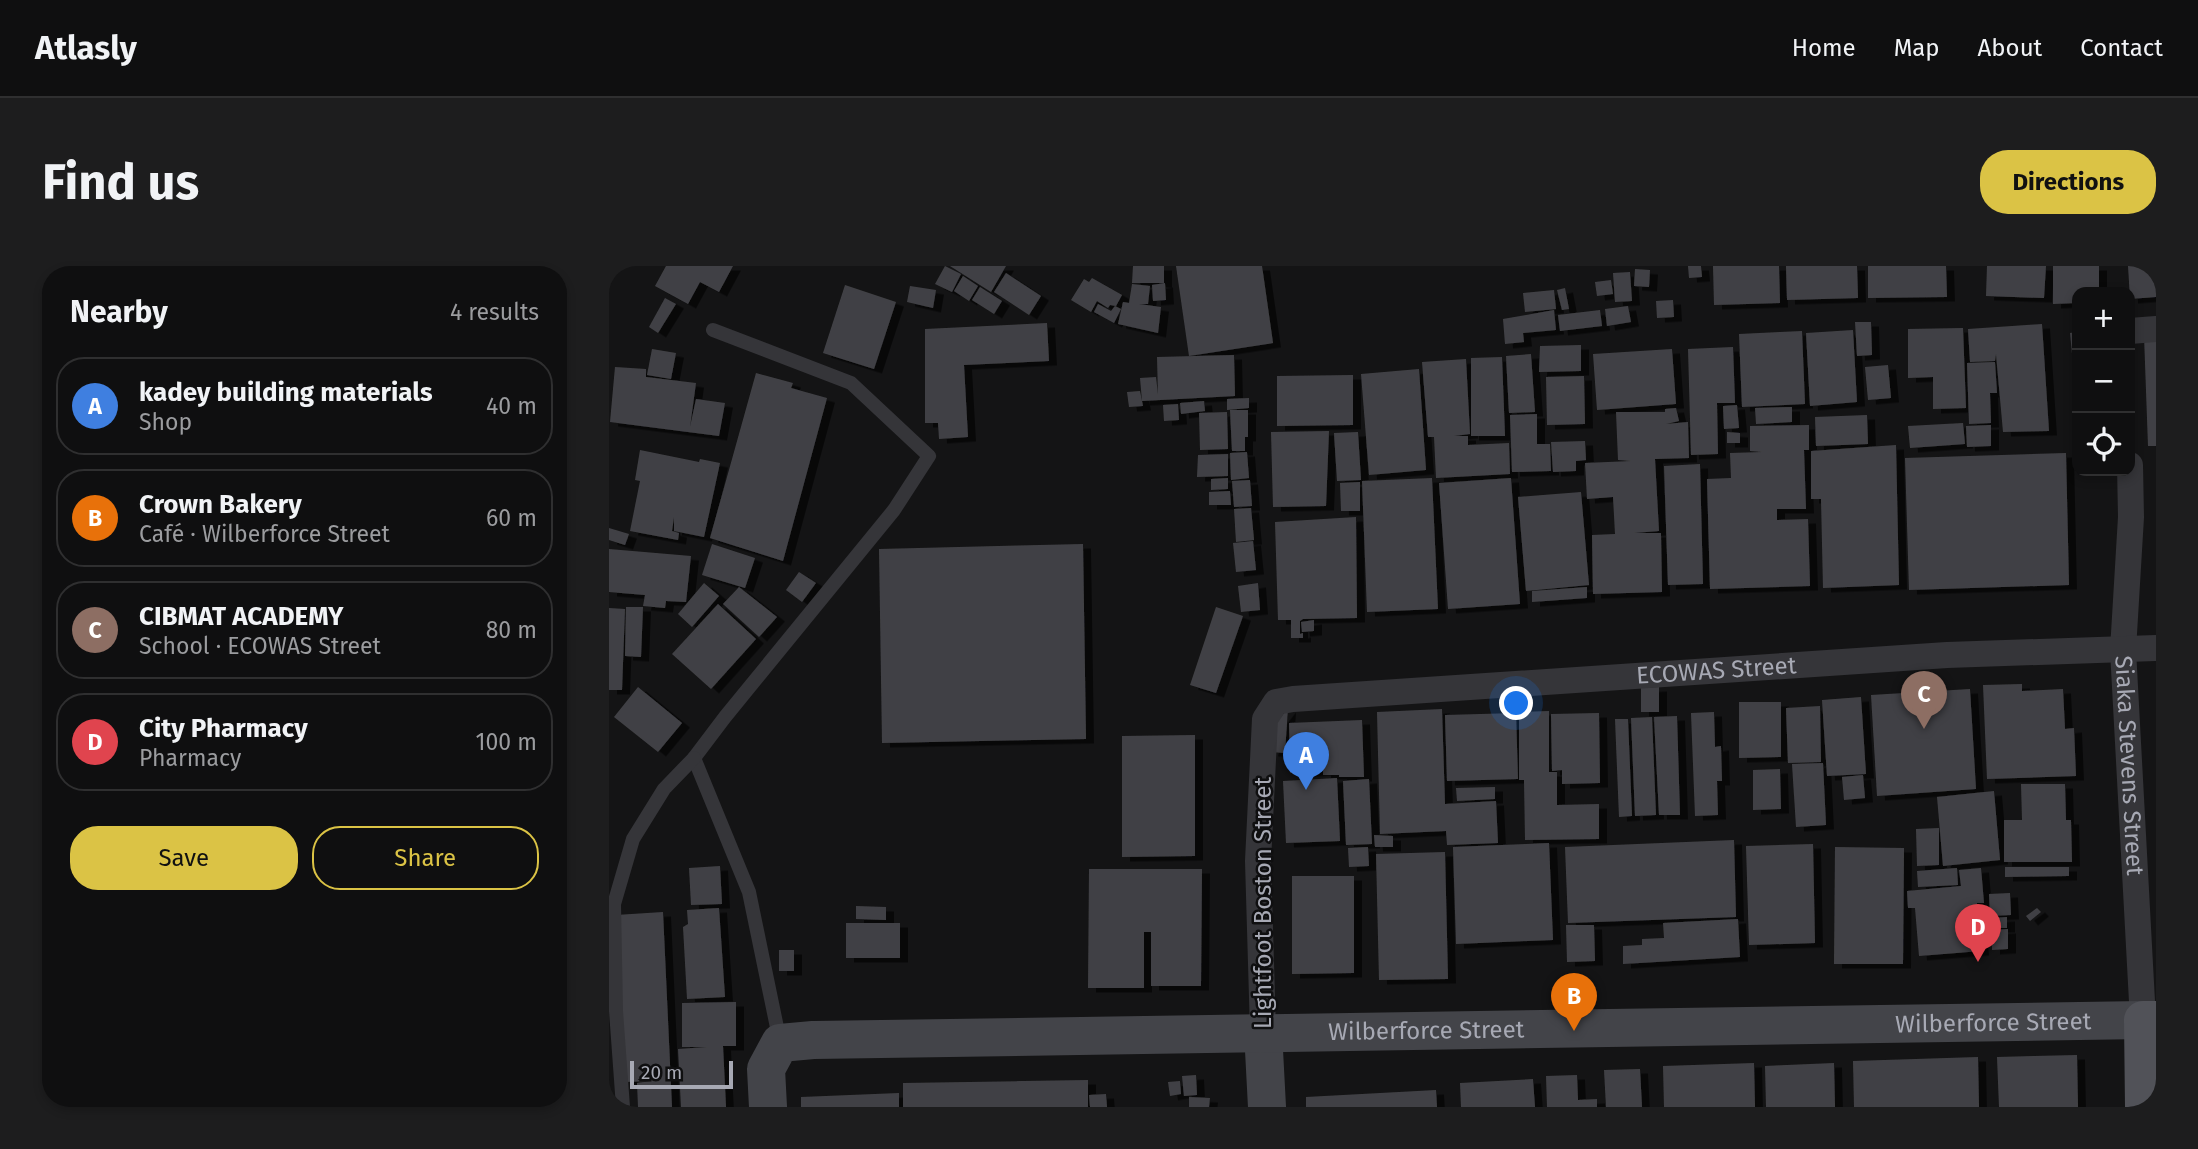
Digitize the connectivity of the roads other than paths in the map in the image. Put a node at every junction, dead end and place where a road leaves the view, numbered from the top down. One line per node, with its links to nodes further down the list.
1 (2156, 329): 3 (street)
2 (713, 330): 8 (lane)
3 (2135, 331)
4 (2130, 476): 6 (street, Siaka Stevens Street)
5 (2156, 648): 6 (street, ECOWAS Street)
6 (2123, 650): 7 (street, ECOWAS Street); 9 (street, Siaka Stevens Street)
7 (1276, 702): 10 (street, Lightfoot Boston Street)
8 (694, 758): 11 (lane); 12 (lane)
9 (2149, 1020): 10 (main road, Wilberforce Street); 15 (main road, Siaka Stevens Street)
10 (1263, 1031): 11 (main road, Wilberforce Street); 14 (main road, Lightfoot Boston Street)
11 (780, 1043): 13 (main road)
12 (623, 1107)
13 (768, 1107)
14 (1266, 1107)
15 (2144, 1107)

